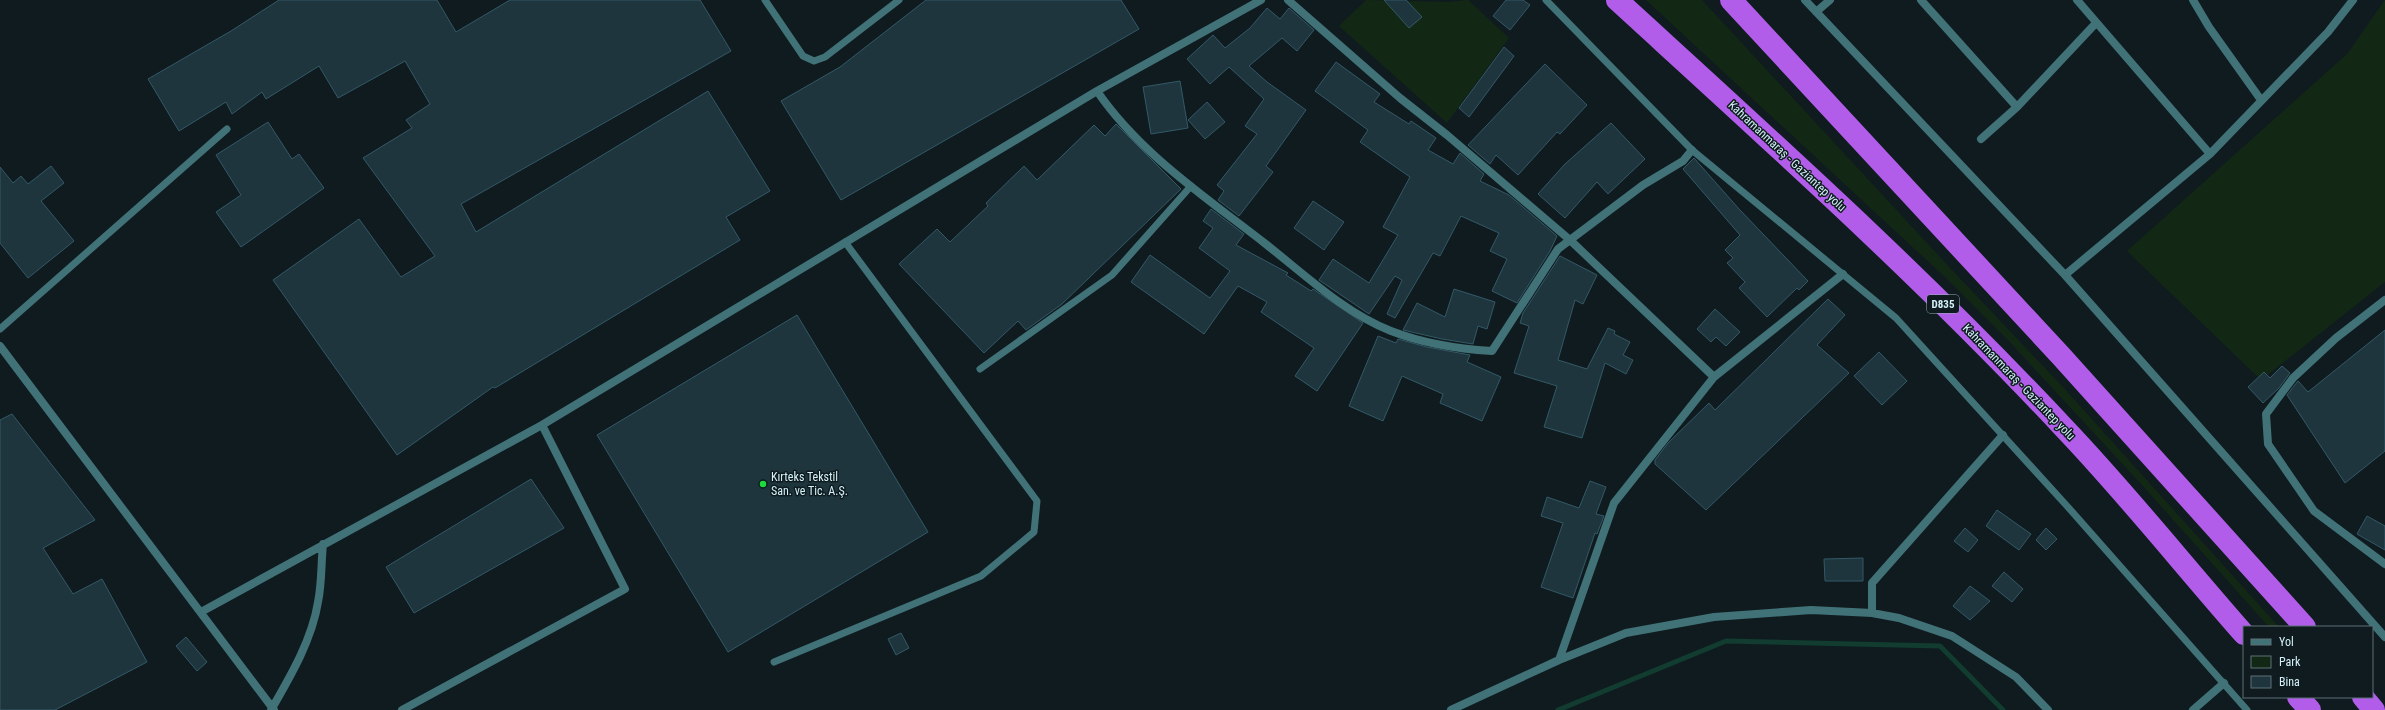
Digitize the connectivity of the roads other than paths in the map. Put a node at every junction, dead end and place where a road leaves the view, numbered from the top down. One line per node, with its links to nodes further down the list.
1 (765, 0): 2 (lane)
2 (899, 0)
3 (1261, 0): 16 (street)
4 (1288, 0): 24 (street)
5 (1546, 0): 21 (lane)
6 (1616, 0): 40 (highway, Kahramanmaraş - Gaziantep yolu / D835)
7 (1731, 0): 39 (highway)
8 (1805, 0): 14 (street)
9 (1830, 0): 14 (street)
10 (1921, 0): 18 (street)
11 (2077, 0): 15 (street)
12 (2193, 0): 17 (street)
13 (2353, 0): 17 (street)
14 (1816, 12): 27 (street)
15 (2096, 23): 18 (street); 22 (street)
16 (1097, 91): 23 (street); 25 (street)
17 (2261, 100): 22 (street)
18 (2017, 107): 20 (street)
19 (227, 128): 29 (lane)
20 (1981, 138)
21 (1692, 150): 24 (street); 26 (lane)
22 (2210, 154): 27 (street)
23 (1191, 186): 24 (street); 31 (lane)
24 (1570, 240): 32 (street)
25 (845, 242): 33 (street); 43 (lane)
26 (1843, 274): 32 (street); 34 (lane)
27 (2065, 275): 41 (street)
28 (2385, 300): 36 (street)
29 (0, 329)
30 (0, 346): 37 (street)
31 (980, 369)
32 (1714, 377): 42 (street)
33 (542, 424): 35 (street); 48 (street)
34 (2003, 435): 38 (street); 44 (lane)
35 (323, 544): 37 (street); 47 (street)
36 (2385, 564)
37 (201, 612): 47 (street)
38 (1872, 613): 42 (street); 50 (street)
39 (2303, 626)
40 (2243, 633)
41 (2385, 637)
42 (1559, 660): 49 (street)
43 (774, 662)
44 (2224, 683): 51 (street); 52 (lane)
45 (2299, 698): 53 (highway)
46 (2364, 698): 54 (highway)
47 (273, 709)
48 (402, 710)
49 (1451, 710)
50 (2048, 710)
51 (2193, 710)
52 (2247, 710)
53 (2310, 710)
54 (2374, 710)

